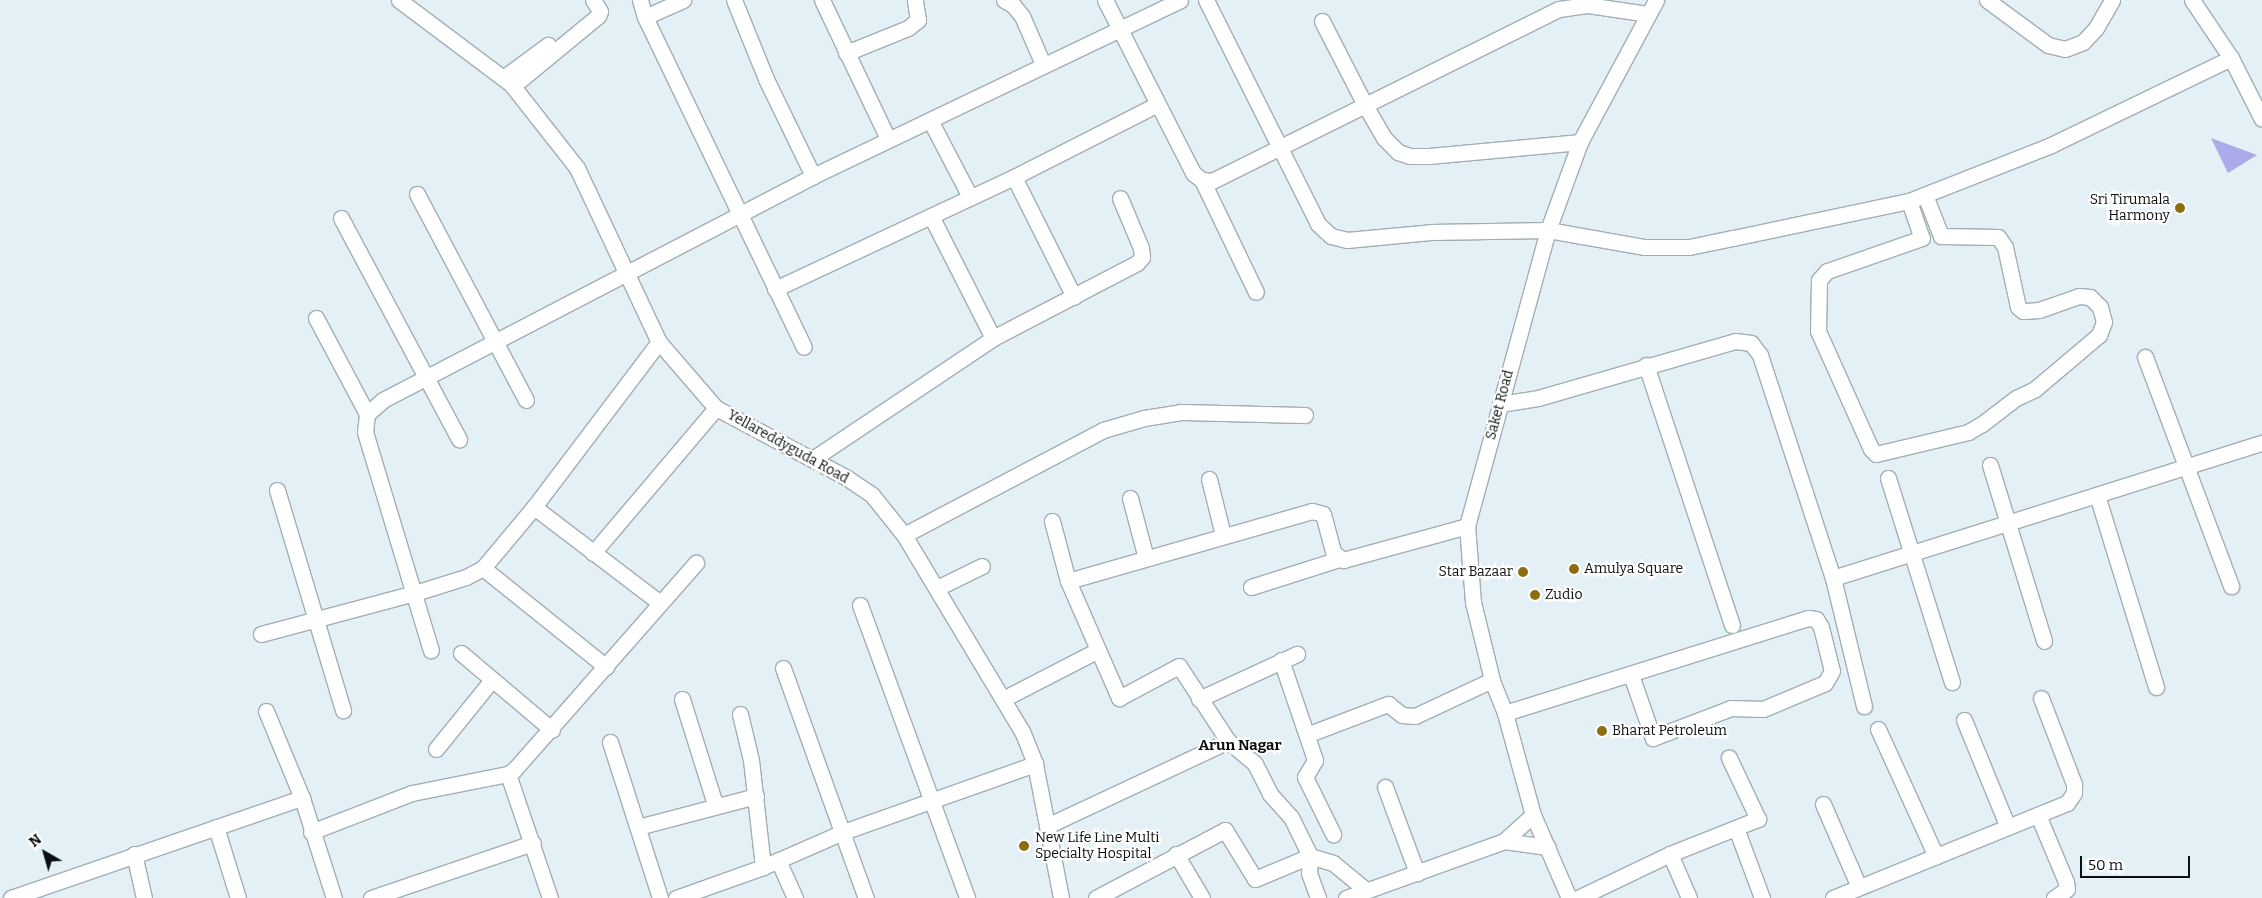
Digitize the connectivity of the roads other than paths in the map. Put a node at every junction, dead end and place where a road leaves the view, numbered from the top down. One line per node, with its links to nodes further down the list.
1 (399, 0): 23 (street, Yellareddyguda Road)
2 (593, 0): 23 (street)
3 (640, 0): 17 (street)
4 (683, 0): 17 (street)
5 (734, 0): 31 (street)
6 (822, 0): 20 (street)
7 (915, 0): 20 (street)
8 (1004, 0): 22 (street)
9 (1105, 0): 19 (street)
10 (1180, 0): 19 (street)
11 (1206, 0): 30 (street)
12 (1656, 0): 16 (street, Saket Road)
13 (1987, 0): 14 (street)
14 (2112, 0)
15 (2192, 0): 21 (street)
16 (1648, 14): 25 (street); 29 (street, Saket Road)
17 (645, 17): 39 (street)
18 (1322, 21): 25 (street)
19 (1118, 28): 22 (street); 24 (street)
20 (846, 53): 28 (street)
21 (2231, 58): 26 (street); 35 (street)
22 (1043, 64): 27 (street)
23 (508, 82): 45 (street, Yellareddyguda Road)
24 (1156, 105): 32 (street); 33 (street)
25 (1365, 105): 29 (street); 30 (street)
26 (2262, 119)
27 (930, 120): 28 (street); 36 (street)
28 (888, 139): 31 (street)
29 (1580, 142): 42 (street, Saket Road)
30 (1280, 149): 33 (street); 42 (street)
31 (813, 176): 39 (street)
32 (1014, 177): 36 (street); 48 (street)
33 (1202, 180): 47 (street)
34 (417, 194): 52 (street)
35 (1925, 194): 38 (street); 43 (street)
36 (970, 197): 40 (street)
37 (1120, 198): 48 (street)
38 (1909, 200): 42 (street); 44 (street)
39 (740, 215): 45 (street); 46 (street)
40 (931, 216): 46 (street); 50 (street)
41 (341, 218): 56 (street)
42 (1548, 230): 58 (street, Saket Road)
43 (1942, 236): 44 (street); 44 (street)
44 (1922, 238)
45 (629, 275): 51 (street, Yellareddyguda Road); 52 (street)
46 (774, 288): 53 (street)
47 (1256, 292)
48 (1074, 297): 50 (street)
49 (316, 318): 60 (street)
50 (993, 338): 64 (street)
51 (659, 342): 59 (street, Yellareddyguda Road); 72 (street)
52 (497, 343): 56 (street); 57 (street)
53 (804, 347)
54 (2145, 357): 66 (street)
55 (1646, 365): 58 (street); 85 (street); 94 (street)
56 (427, 379): 60 (street); 62 (street)
57 (526, 400)
58 (1500, 404): 75 (street, Saket Road)
59 (716, 408): 64 (street, Yellareddyguda Road); 78 (street)
60 (367, 414): 90 (street)
61 (1305, 415): 76 (street)
62 (459, 439)
63 (2262, 444): 66 (street)
64 (819, 461): 76 (street, Yellareddyguda Road)
65 (1990, 465): 74 (street)
66 (2187, 468): 70 (street); 87 (street)
67 (1888, 478): 79 (street)
68 (1209, 479): 77 (street)
69 (277, 490): 93 (street)
70 (2096, 495): 74 (street); 108 (street)
71 (1130, 498): 80 (street)
72 (534, 507): 78 (street); 84 (street)
73 (1052, 521): 86 (street)
74 (2006, 524): 79 (street); 96 (street)
75 (1467, 526): 81 (street); 105 (street, Saket Road)
76 (904, 535): 89 (street, Yellareddyguda Road)
77 (1223, 535): 80 (street); 81 (street)
78 (594, 553): 91 (street)
79 (1913, 553): 85 (street); 107 (street)
80 (1146, 558): 86 (street)
81 (1339, 559): 88 (street)
82 (696, 563): 91 (street)
83 (982, 566): 89 (street)
84 (483, 568): 90 (street); 102 (street)
85 (1833, 578): 113 (street)
86 (1068, 580): 98 (street)
87 (2231, 586)
88 (1251, 587)
89 (937, 588): 109 (street, Yellareddyguda Road)
90 (415, 593): 93 (street); 97 (street)
91 (660, 603): 102 (street)
92 (860, 605): 131 (street)
93 (317, 619): 95 (street); 114 (street)
94 (1732, 625)
95 (261, 634)
96 (2044, 641)
97 (431, 650)
98 (1096, 651): 109 (street); 112 (street)
99 (461, 653): 106 (street)
100 (1297, 654): 101 (street)
101 (1281, 660): 112 (street); 121 (street)
102 (606, 667): 120 (street)
103 (783, 668): 142 (street)
104 (1631, 675): 104 (street); 116 (street)
105 (1492, 680): 116 (street, Saket Road); 121 (street)
106 (491, 681): 120 (street); 124 (street)
107 (1952, 682)
108 (2156, 687)
109 (1005, 698): 126 (street, Yellareddyguda Road)
110 (2041, 698): 134 (street)
111 (682, 699): 133 (street)
112 (1199, 700): 122 (street)
113 (1864, 706)
114 (343, 710)
115 (266, 711): 130 (street)
116 (1505, 713): 135 (street, Saket Road)
117 (740, 714): 129 (street)
118 (1964, 720): 136 (street)
119 (1878, 729): 151 (street)
120 (552, 730): 127 (street)
121 (1309, 734): 143 (street)
122 (1228, 740): 137 (street); 150 (street)
123 (610, 742): 139 (street)
124 (436, 749)
125 (1729, 758): 140 (street)
126 (1035, 764): 131 (street); 137 (street, Yellareddyguda Road)
127 (514, 769): 141 (street); 145 (street)
128 (1385, 787): 154 (street)
129 (756, 796): 133 (street); 153 (street)
130 (302, 798): 138 (street); 141 (street)
131 (930, 803): 142 (street); 170 (street)
132 (1823, 804): 155 (street)
133 (719, 805): 139 (street)
134 (2038, 814): 136 (street); 181 (street)
135 (1537, 821): 144 (street); 146 (street, Saket Road)
136 (2007, 824): 151 (street)
137 (1049, 825): 171 (street, Yellareddyguda Road)
138 (216, 827): 147 (street); 162 (street)
139 (638, 827): 166 (street)
140 (1736, 828): 149 (street); 179 (street)
141 (311, 832): 163 (street)
142 (843, 832): 152 (street); 169 (street)
143 (1333, 834)
144 (1504, 841): 146 (street); 154 (street)
145 (534, 843): 164 (street); 165 (street)
146 (1548, 847): 176 (street, Saket Road)
147 (134, 854): 158 (street); 161 (street)
148 (1176, 854): 150 (street); 157 (street); 173 (street)
149 (1670, 854): 177 (street); 178 (street)
150 (1310, 856): 156 (street); 174 (street)
151 (1936, 856): 155 (street)
152 (778, 860): 153 (street); 168 (street)
153 (762, 867): 159 (street)
154 (1417, 873): 156 (street)
155 (1860, 887): 180 (street)
156 (1366, 890): 175 (street)
157 (1125, 892): 172 (street)
158 (42, 893): 160 (street)
159 (703, 894): 167 (street)
160 (11, 898)
161 (144, 898)
162 (238, 898)
163 (334, 898)
164 (371, 898)
165 (550, 898)
166 (660, 898)
167 (676, 898)
168 (795, 898)
169 (866, 898)
170 (967, 898)
171 (1061, 898)
172 (1096, 898)
173 (1202, 898)
174 (1318, 898)
175 (1346, 898)
176 (1569, 898)
177 (1578, 898)
178 (1688, 898)
179 (1762, 898)
180 (1833, 898)
181 (2054, 898)

